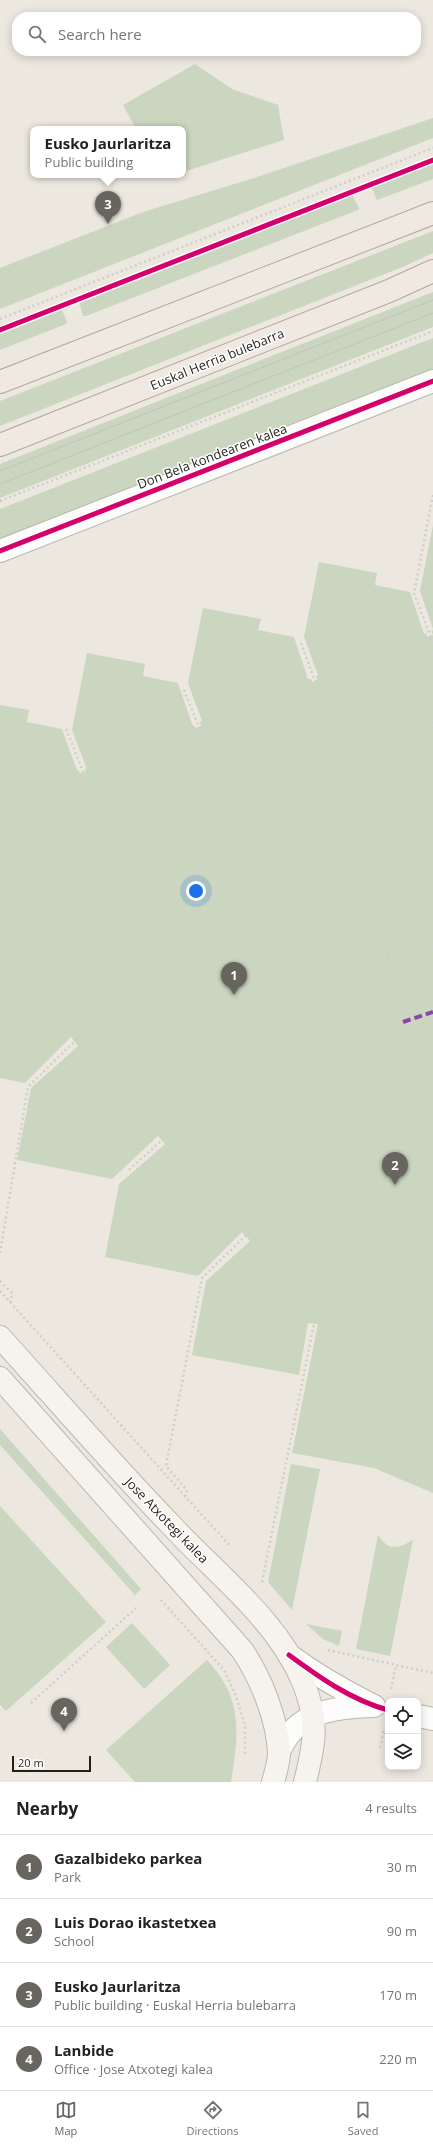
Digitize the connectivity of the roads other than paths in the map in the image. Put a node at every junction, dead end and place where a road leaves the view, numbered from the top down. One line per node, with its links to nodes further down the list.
1 (433, 213): 4 (main road)
2 (433, 271): 5 (main road, Euskal Herria bulebarra)
3 (433, 381): 6 (street, Don Bela kondearen kalea)
4 (0, 382)
5 (0, 444)
6 (0, 552)
7 (0, 1337): 9 (main road, Jose Atxotegi kalea)
8 (0, 1378): 14 (main road)
9 (289, 1655): 10 (street); 11 (main road, Jose Atxotegi kalea)
10 (384, 1702): 11 (street)
11 (313, 1715): 14 (street); 16 (main road, Jose Atxotegi kalea)
12 (421, 1717): 13 (street)
13 (433, 1719)
14 (279, 1752): 15 (main road)
15 (273, 1782)
16 (305, 1782)

